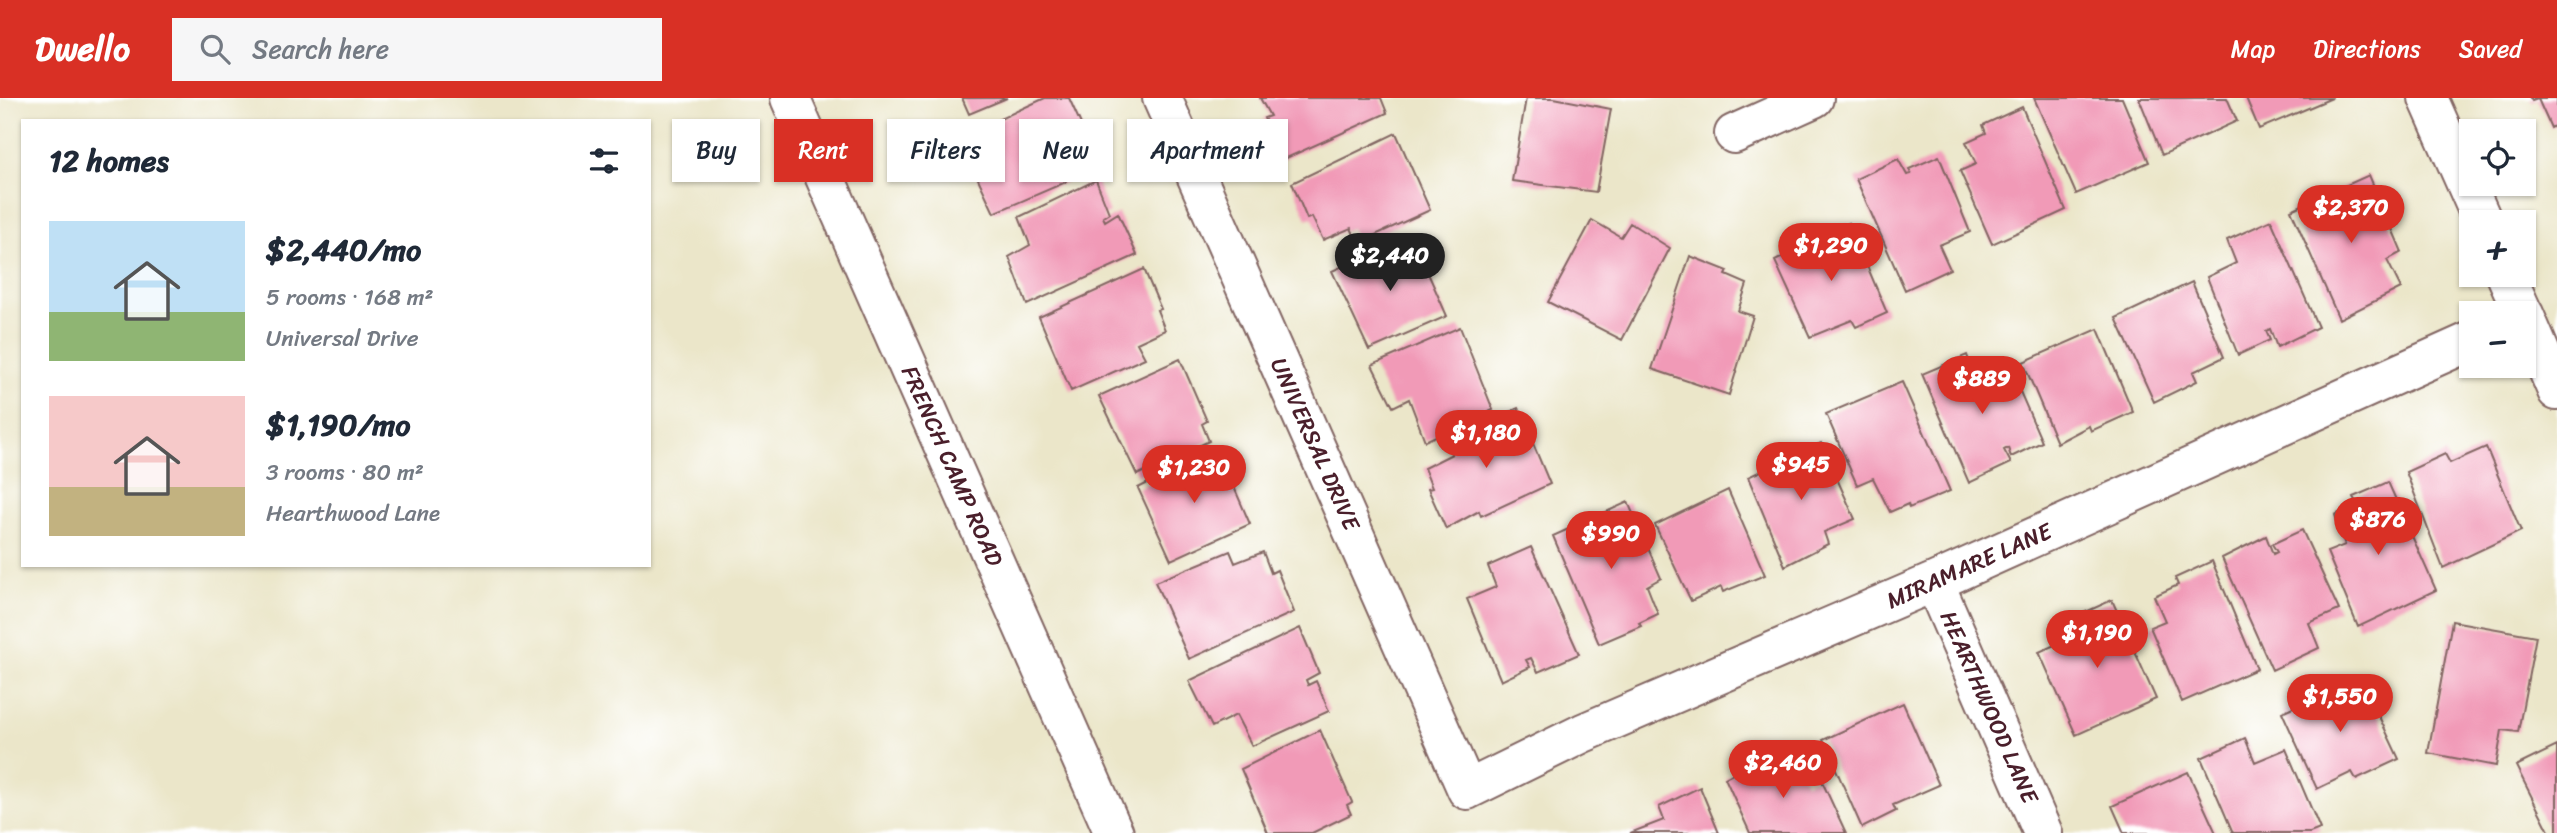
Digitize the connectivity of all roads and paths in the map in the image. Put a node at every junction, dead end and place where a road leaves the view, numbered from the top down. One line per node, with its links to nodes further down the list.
1 (790, 98): 12 (street, FRENCH CAMP ROAD)
2 (1162, 98): 11 (street, UNIVERSAL DRIVE)
3 (1814, 98): 5 (street)
4 (2428, 98): 6 (street)
5 (1734, 134)
6 (2478, 210)
7 (2536, 343): 9 (street)
8 (2459, 346): 10 (street, MIRAMARE LANE)
9 (2557, 391)
10 (1934, 582): 11 (street, MIRAMARE LANE); 13 (street, HEARTHWOOD LANE)
11 (1467, 790)
12 (1114, 833)
13 (2043, 833)

